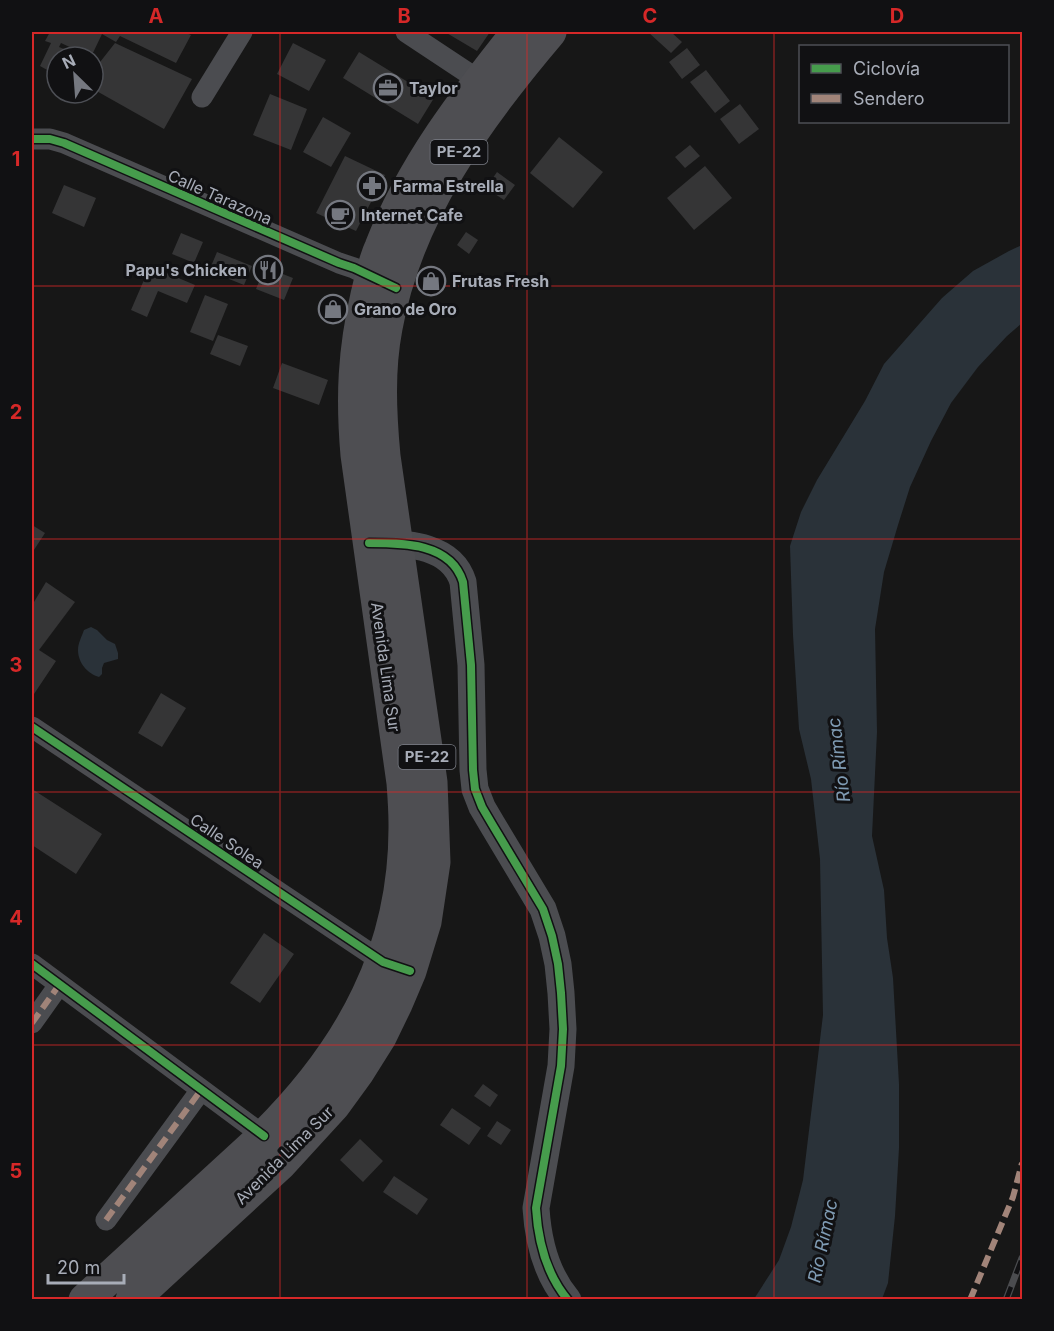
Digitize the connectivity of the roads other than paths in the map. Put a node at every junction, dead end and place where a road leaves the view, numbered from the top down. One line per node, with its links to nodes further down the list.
1 (242, 32): 6 (street)
2 (406, 32): 5 (street)
3 (518, 32): 5 (highway, Avenida Lima Sur / PE-22)
4 (550, 32): 8 (highway, Avenida Lima Sur / PE-22)
5 (480, 81): 8 (highway, Avenida Lima Sur / PE-22)
6 (202, 97)
7 (32, 139): 8 (street, Calle Tarazona)
8 (384, 282): 9 (highway, Avenida Lima Sur / PE-22)
9 (383, 543): 12 (highway, Avenida Lima Sur / PE-22); 20 (street)
10 (32, 727): 12 (street, Calle Solea)
11 (32, 964): 13 (street)
12 (397, 966): 16 (highway, Avenida Lima Sur / PE-22); 19 (highway, Avenida Lima Sur / PE-22)
13 (59, 985): 14 (street); 15 (street)
14 (32, 1023)
15 (201, 1090): 16 (street); 17 (street)
16 (264, 1136): 18 (highway, Avenida Lima Sur / PE-22)
17 (106, 1220)
18 (85, 1299)
19 (132, 1299)
20 (568, 1299)

